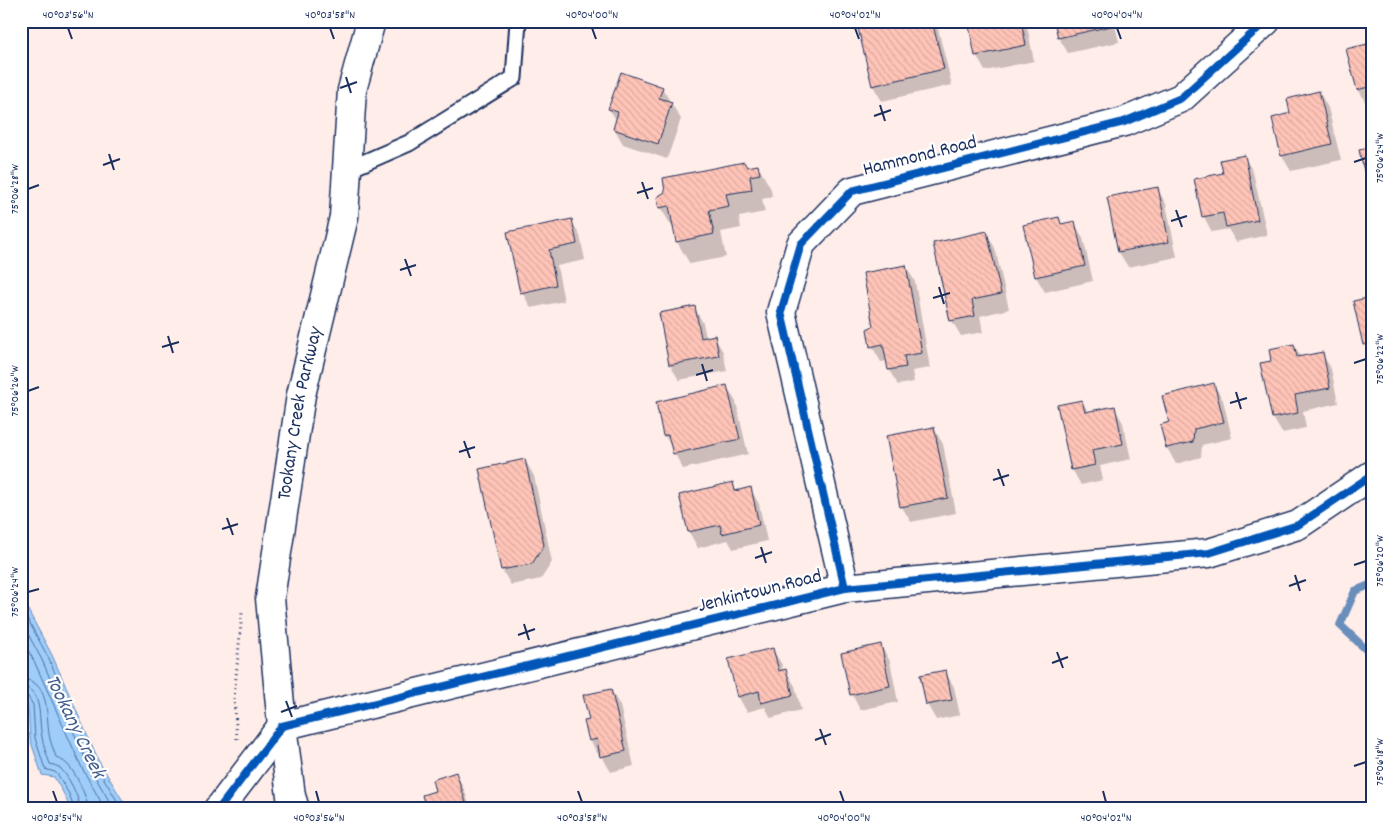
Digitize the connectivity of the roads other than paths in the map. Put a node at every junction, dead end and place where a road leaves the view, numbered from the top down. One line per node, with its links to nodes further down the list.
1 (371, 21): 4 (street, Tookany Creek Parkway)
2 (518, 21): 4 (lane)
3 (1266, 21): 6 (street, Hammond Road)
4 (347, 170): 7 (street, Tookany Creek Parkway)
5 (1372, 475): 6 (street, Jenkintown Road)
6 (846, 588): 7 (street, Jenkintown Road)
7 (282, 726): 8 (street); 9 (street, Tookany Creek Parkway)
8 (220, 808)
9 (295, 809)

